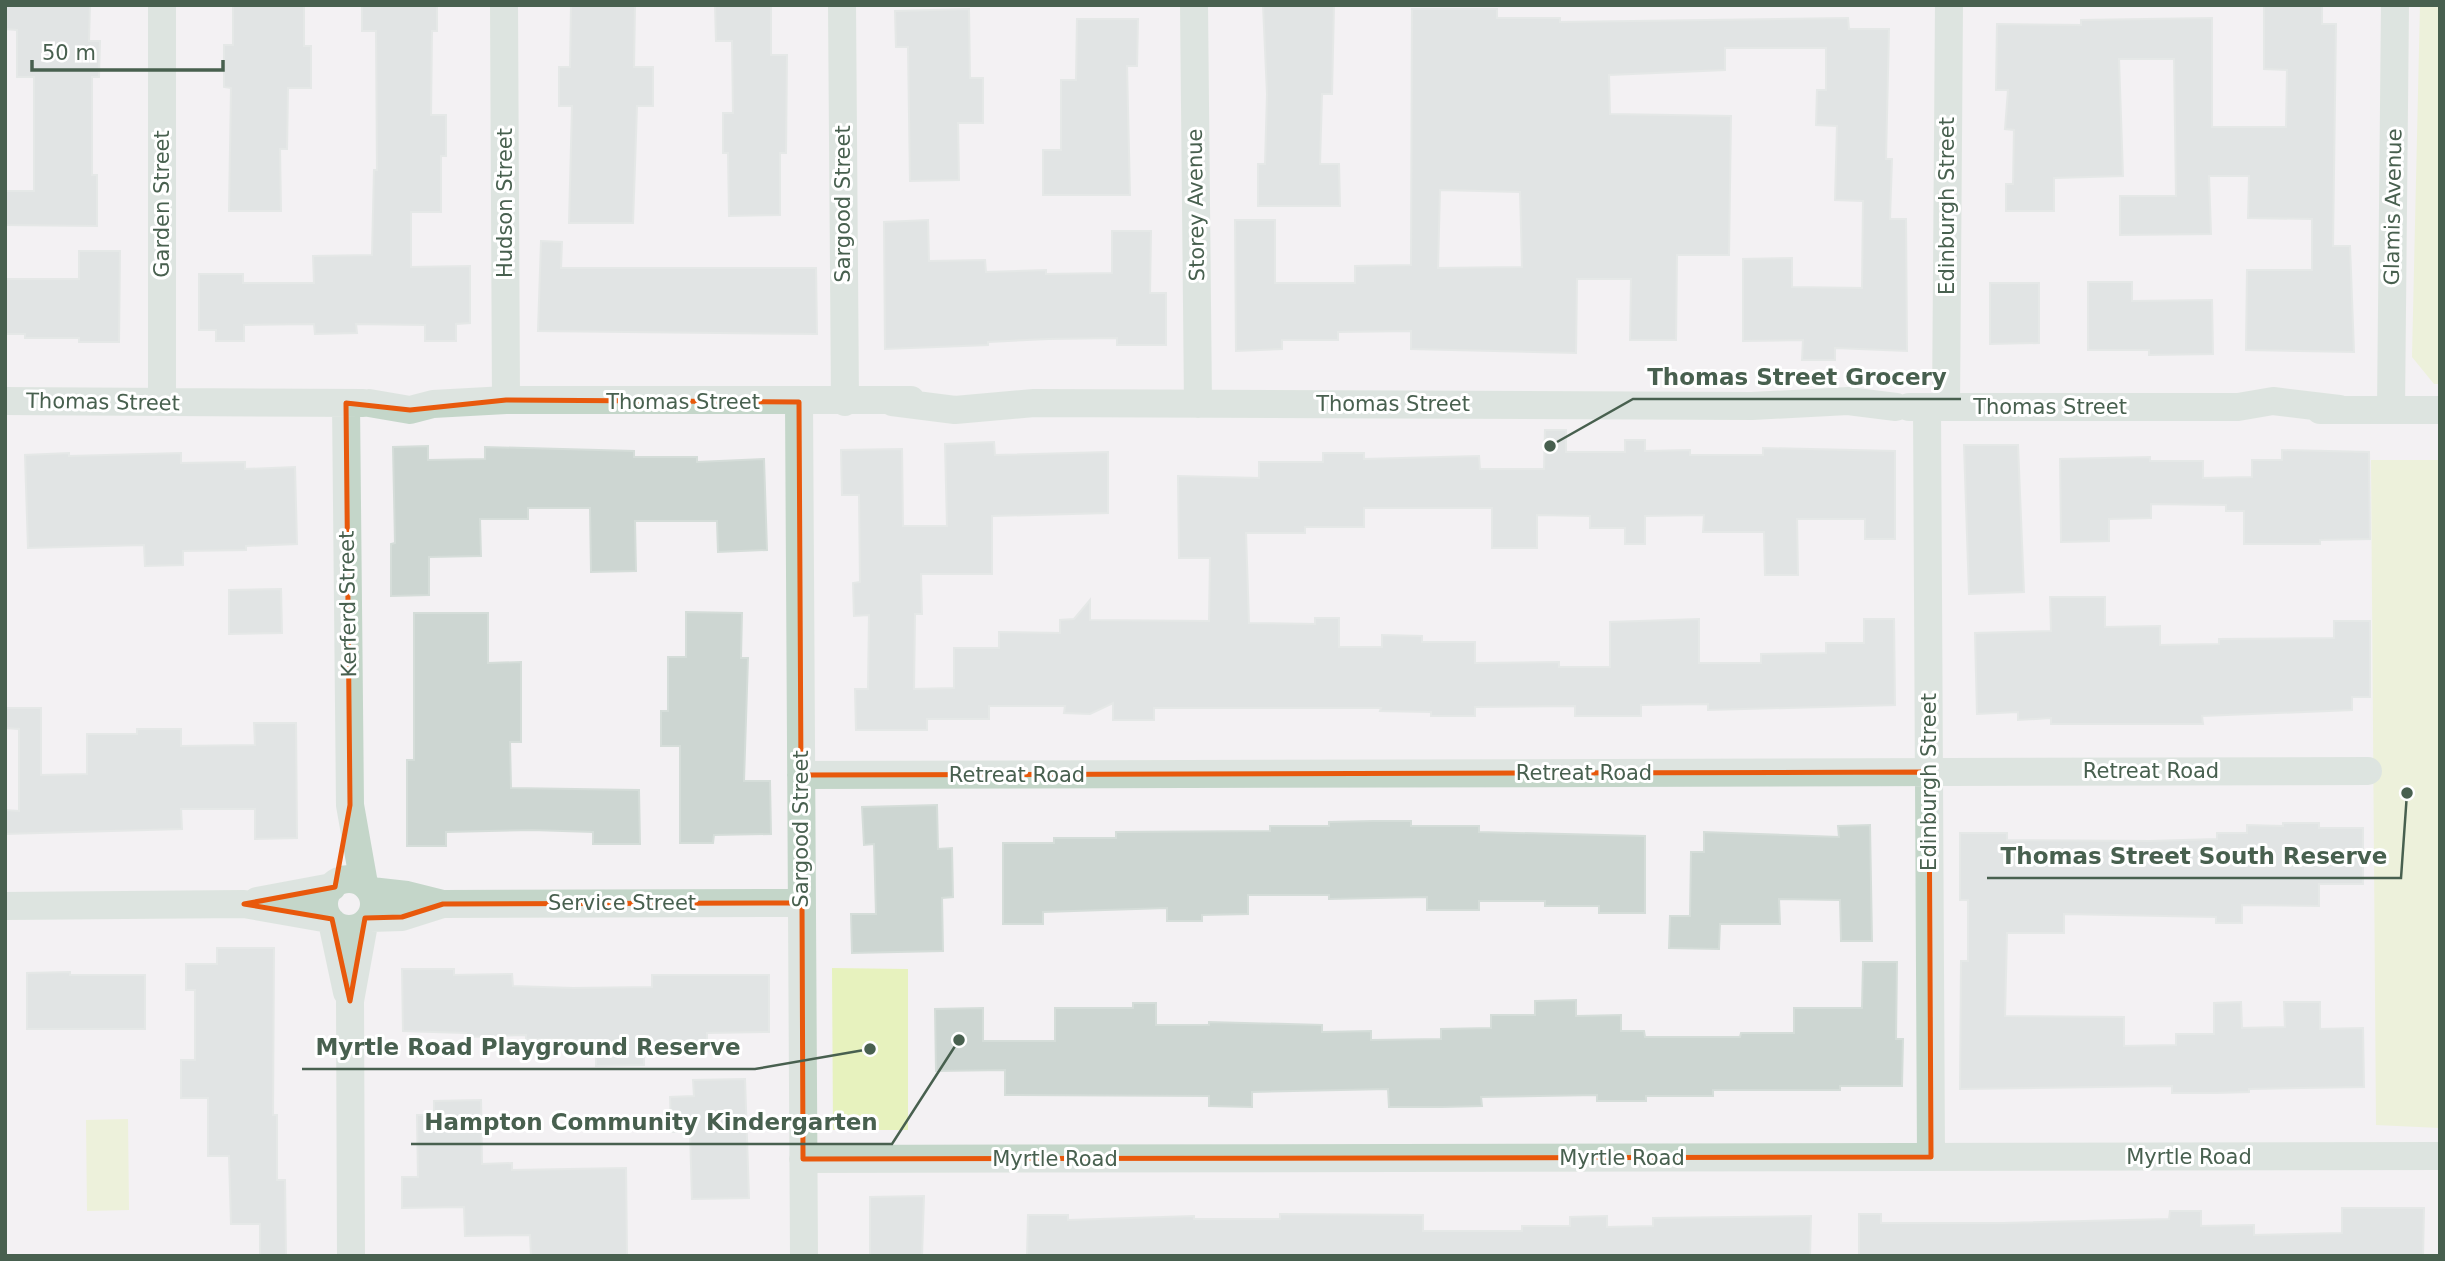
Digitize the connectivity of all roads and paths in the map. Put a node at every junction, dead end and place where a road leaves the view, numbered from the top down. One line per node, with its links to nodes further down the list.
1 (162, 5): 9 (street, Garden Street)
2 (504, 5): 7 (street, Hudson Street)
3 (842, 5): 11 (street, Sargood Street)
4 (1194, 5): 13 (street, Storey Avenue)
5 (1948, 5): 14 (street, Edinburgh Street)
6 (2395, 5): 15 (street, Glamis Avenue)
7 (506, 400): 10 (street, Thomas Street); 12 (street, Thomas Street)
8 (5, 401): 9 (street, Thomas Street)
9 (162, 402): 12 (street, Thomas Street)
10 (799, 402): 11 (street, Thomas Street); 19 (street, Sargood Street)
11 (845, 402): 13 (street, Thomas Street)
12 (358, 403): 20 (street, Kerferd Street)
13 (1198, 404): 14 (street, Thomas Street)
14 (1936, 407): 15 (street, Thomas Street); 18 (street, Edinburgh Street)
15 (2391, 410): 16 (street, Thomas Street)
16 (2440, 410)
17 (2368, 771): 18 (street, Retreat Road)
18 (1929, 772): 19 (street, Retreat Road); 29 (street, Edinburgh Street)
19 (801, 775): 22 (street, Sargood Street)
20 (349, 805): 21 (street, Kerferd Street); 24 (street, Kerferd Street)
21 (334, 886): 23 (street); 24 (street); 26 (street)
22 (802, 903): 24 (street, Service Street); 30 (street, Sargood Street)
23 (244, 904): 25 (street); 26 (street)
24 (367, 905): 26 (street); 27 (street, Kerferd Street)
25 (5, 906)
26 (331, 920): 27 (street, Kerferd Street)
27 (350, 1001): 31 (street, Kerferd Street)
28 (2440, 1156): 29 (street, Myrtle Road)
29 (1931, 1157): 30 (street, Myrtle Road)
30 (803, 1159): 32 (street, Sargood Street)
31 (351, 1256)
32 (804, 1256)

